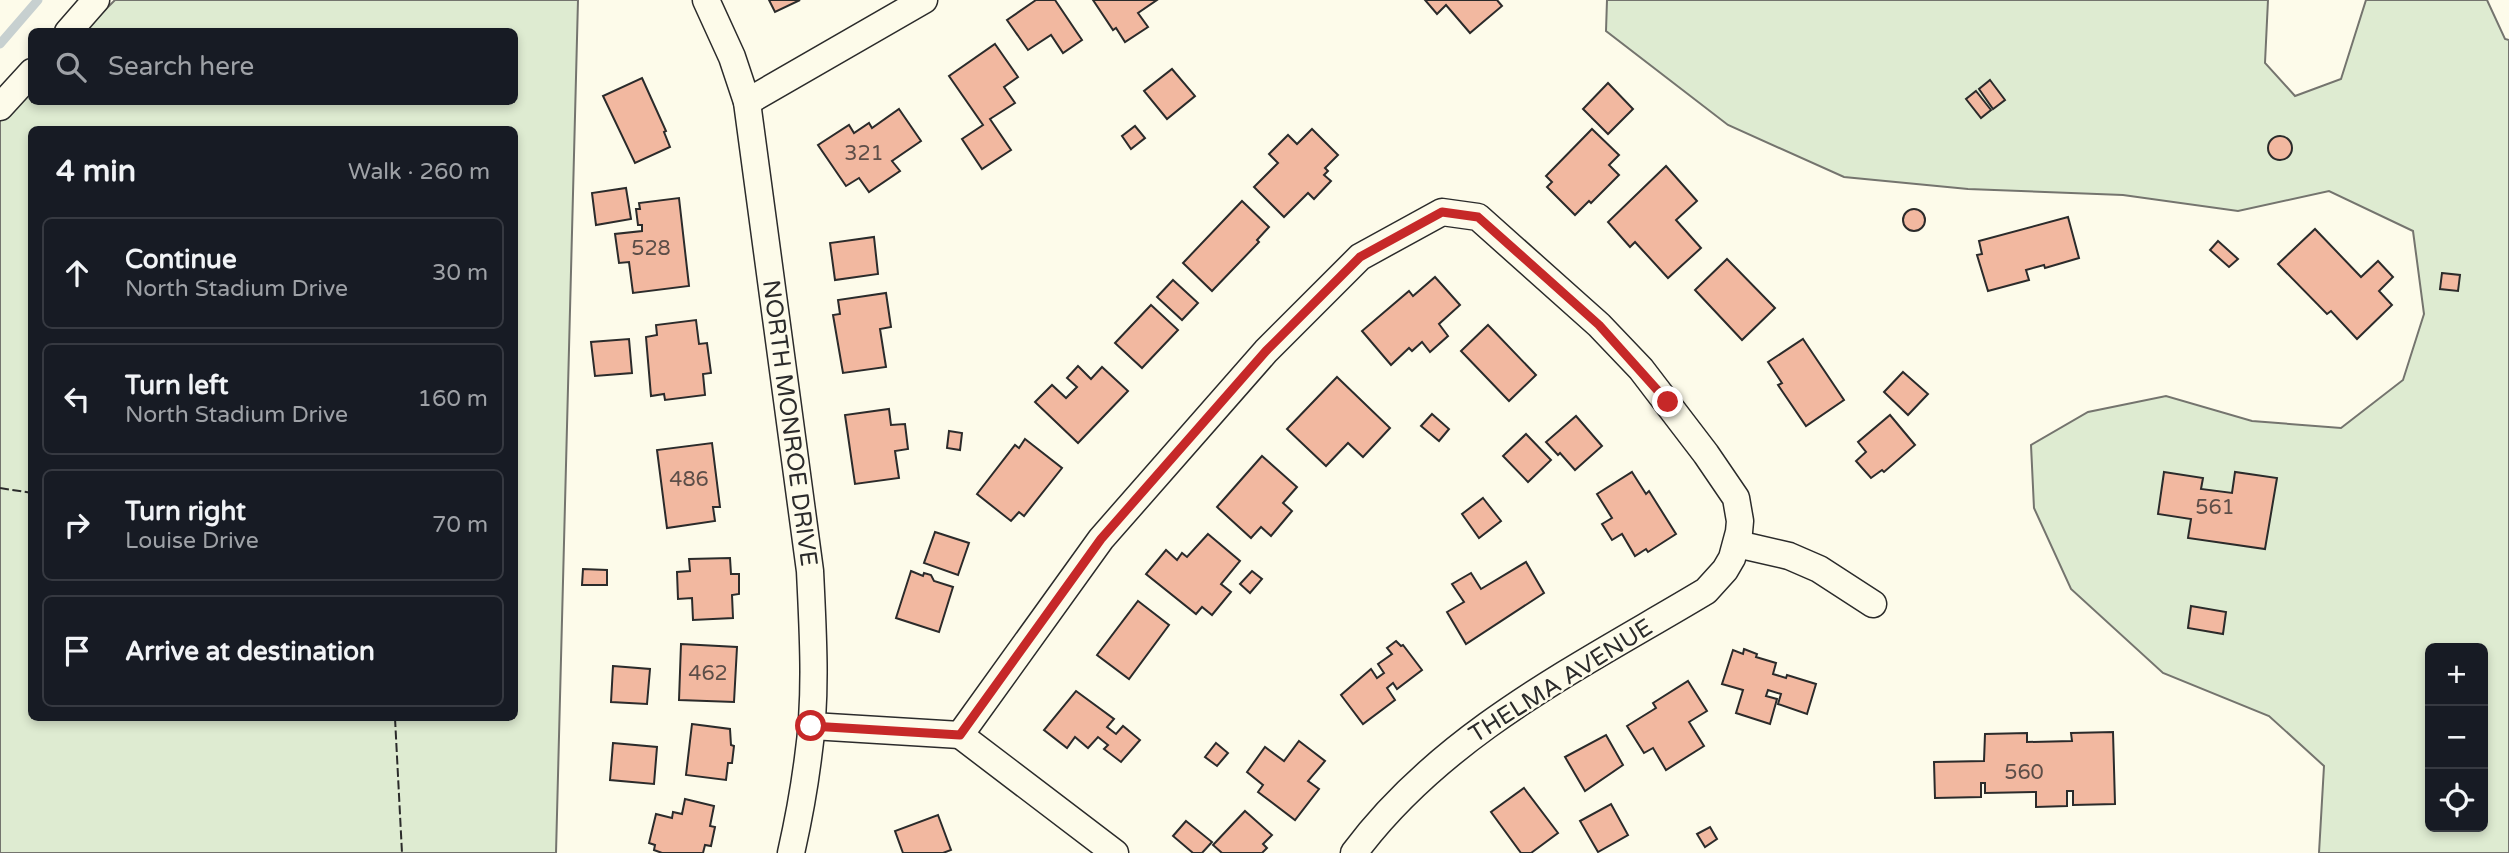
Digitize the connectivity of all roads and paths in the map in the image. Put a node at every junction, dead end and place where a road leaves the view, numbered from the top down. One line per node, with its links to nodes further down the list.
1 (96, 0): 4 (street)
2 (706, 0): 6 (street, NORTH MONROE DRIVE)
3 (924, 0): 6 (street)
4 (72, 28)
5 (28, 76): 7 (street)
6 (747, 102): 10 (street, NORTH MONROE DRIVE)
7 (0, 107)
8 (1737, 544): 9 (street); 11 (street); 14 (street, THELMA AVENUE)
9 (1873, 604)
10 (811, 726): 11 (street); 12 (street, NORTH MONROE DRIVE)
11 (960, 735): 13 (street)
12 (791, 853)
13 (1115, 853)
14 (1354, 853)

